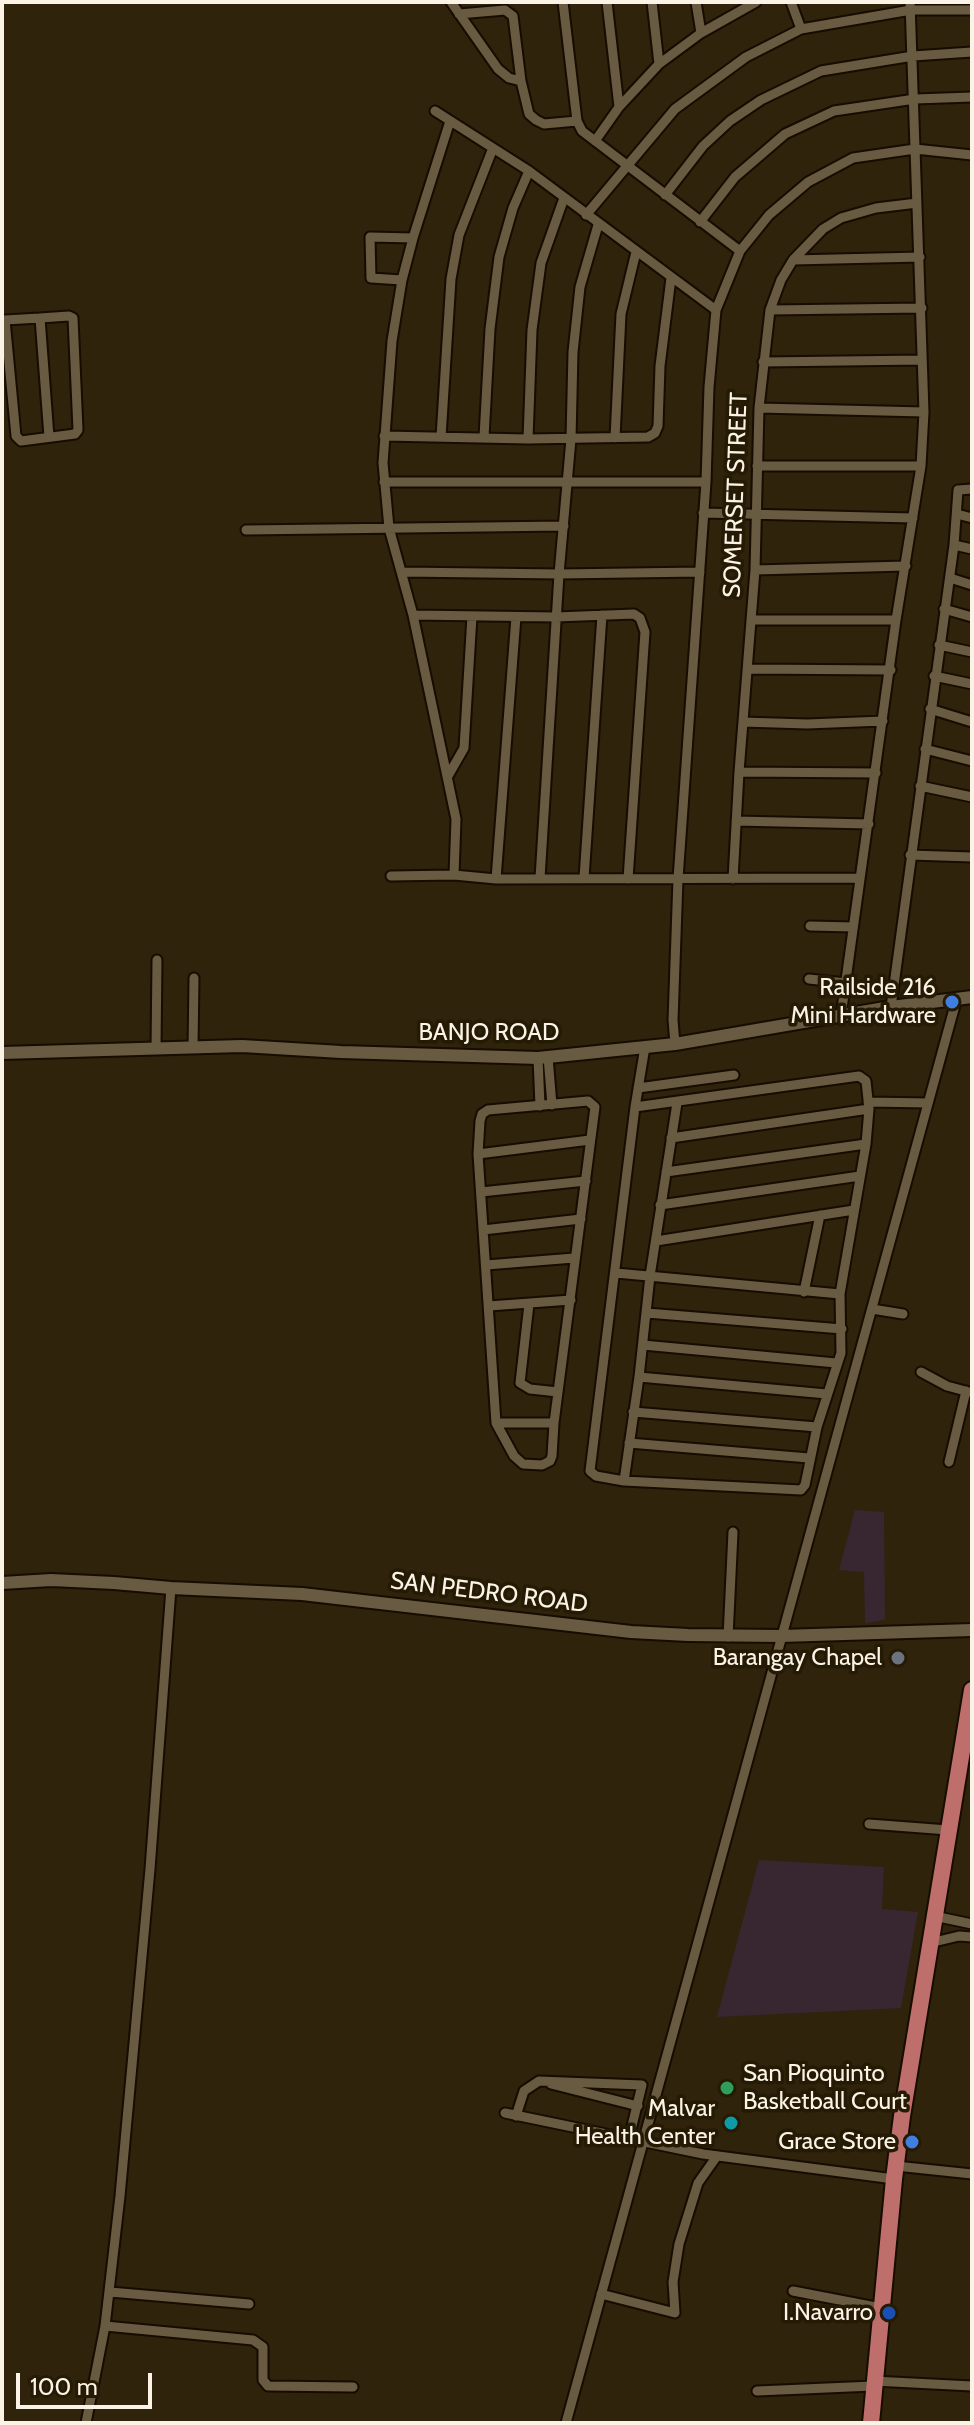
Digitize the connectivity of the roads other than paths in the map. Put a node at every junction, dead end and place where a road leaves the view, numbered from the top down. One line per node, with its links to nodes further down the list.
1 (451, 2): 10 (street)
2 (563, 2): 22 (street)
3 (607, 2): 19 (street)
4 (652, 2): 15 (street)
5 (696, 2): 12 (street)
6 (756, 2): 12 (street)
7 (791, 2): 11 (street)
8 (911, 6): 9 (street); 11 (street); 14 (street)
9 (972, 10)
10 (459, 14): 16 (street); 16 (street)
11 (801, 29): 27 (street)
12 (701, 33): 15 (street)
13 (972, 52): 14 (street)
14 (913, 56): 18 (street); 29 (street)
15 (659, 64): 19 (street)
16 (521, 81): 22 (street)
17 (972, 97): 18 (street)
18 (915, 99): 25 (street); 33 (street)
19 (619, 107): 23 (street)
20 (435, 111): 21 (street)
21 (450, 121): 24 (street); 35 (street)
22 (577, 121): 23 (street)
23 (595, 141): 27 (street)
24 (493, 148): 28 (street); 53 (street)
25 (915, 149): 26 (street); 31 (street); 36 (street)
26 (972, 155)
27 (627, 165): 29 (street); 32 (street)
28 (529, 171): 30 (street); 54 (street)
29 (665, 195): 33 (street)
30 (564, 198): 32 (street); 56 (street)
31 (917, 203): 38 (street); 39 (street, SOMERSET STREET)
32 (586, 215): 34 (street)
33 (700, 222): 36 (street)
34 (598, 225): 37 (street); 57 (street)
35 (413, 238): 41 (street); 41 (street)
36 (740, 251): 43 (street)
37 (636, 252): 40 (street); 55 (street)
38 (920, 257): 39 (street); 42 (street)
39 (793, 260): 44 (street, SOMERSET STREET)
40 (671, 278): 43 (street); 55 (street)
41 (402, 280): 51 (street)
42 (922, 308): 44 (street); 47 (street)
43 (716, 310): 61 (street)
44 (770, 310): 48 (street, SOMERSET STREET)
45 (40, 318): 46 (street); 52 (street); 52 (street)
46 (4, 320): 52 (street)
47 (922, 360): 48 (street); 50 (street)
48 (763, 362): 49 (street, SOMERSET STREET)
49 (759, 408): 50 (street); 58 (street, SOMERSET STREET)
50 (924, 412): 59 (street)
51 (384, 436): 53 (street); 60 (street)
52 (49, 437)
53 (441, 437): 54 (street)
54 (484, 437): 56 (street)
55 (615, 438): 57 (street)
56 (528, 439): 57 (street)
57 (571, 439): 62 (street)
58 (757, 466): 59 (street); 66 (street, SOMERSET STREET)
59 (921, 466): 67 (street)
60 (384, 482): 62 (street); 70 (street)
61 (706, 482): 62 (street); 64 (street)
62 (567, 483): 69 (street)
63 (972, 489): 65 (street)
64 (703, 513): 66 (street); 77 (street)
65 (957, 514): 68 (street); 72 (street)
66 (756, 515): 67 (street); 75 (street, SOMERSET STREET)
67 (913, 518): 74 (street)
68 (972, 518)
69 (564, 526): 70 (street); 78 (street)
70 (389, 528): 71 (street); 76 (street)
71 (246, 530)
72 (954, 545): 73 (street); 79 (street)
73 (972, 549)
74 (906, 566): 75 (street); 89 (street)
75 (755, 570): 88 (street, SOMERSET STREET)
76 (403, 572): 78 (street); 82 (street)
77 (700, 572): 78 (street); 118 (street)
78 (559, 574): 86 (street)
79 (950, 578): 80 (street); 81 (street)
80 (972, 585)
81 (944, 609): 87 (street); 90 (street)
82 (413, 615): 84 (street); 104 (street)
83 (602, 615): 86 (street); 114 (street); 117 (street)
84 (472, 616): 85 (street); 104 (street)
85 (516, 617): 86 (street); 116 (street)
86 (556, 617): 113 (street)
87 (972, 617)
88 (751, 620): 89 (street); 92 (street, SOMERSET STREET)
89 (896, 620): 93 (street)
90 (939, 645): 91 (street); 94 (street)
91 (972, 652)
92 (749, 669): 93 (street); 98 (street, SOMERSET STREET)
93 (891, 670): 97 (street)
94 (934, 676): 95 (street); 96 (street)
95 (972, 684)
96 (930, 709): 99 (street); 100 (street)
97 (883, 721): 98 (street); 103 (street)
98 (743, 722): 102 (street, SOMERSET STREET)
99 (972, 722)
100 (925, 749): 101 (street); 105 (street)
101 (972, 761)
102 (739, 772): 103 (street); 107 (street, SOMERSET STREET)
103 (876, 773): 108 (street)
104 (448, 776): 111 (street)
105 (920, 786): 106 (street); 109 (street)
106 (972, 797)
107 (736, 821): 108 (street); 119 (street, SOMERSET STREET)
108 (869, 824): 115 (street)
109 (910, 855): 110 (street); 128 (street)
110 (972, 857)
111 (454, 875): 112 (street); 116 (street)
112 (391, 876)
113 (540, 878): 114 (street); 116 (street)
114 (584, 878): 117 (street)
115 (860, 878): 119 (street); 121 (street)
116 (496, 879)
117 (628, 879): 118 (street)
118 (678, 879): 119 (street); 130 (street)
119 (733, 879)
120 (810, 926): 121 (street)
121 (853, 927): 125 (street)
122 (157, 960): 133 (street)
123 (194, 978): 131 (street)
124 (809, 979): 125 (street)
125 (846, 983): 129 (street)
126 (972, 997): 127 (street, BANJO ROAD)
127 (957, 998): 128 (street, BANJO ROAD); 139 (street)
128 (891, 1007): 129 (street, BANJO ROAD)
129 (841, 1016): 130 (street, BANJO ROAD)
130 (675, 1044): 132 (street, BANJO ROAD)
131 (193, 1047): 133 (street, BANJO ROAD); 135 (street, BANJO ROAD)
132 (645, 1047): 135 (street, BANJO ROAD); 137 (street)
133 (156, 1048): 134 (street, BANJO ROAD)
134 (2, 1053)
135 (543, 1058): 140 (street); 141 (street)
136 (734, 1075): 137 (street)
137 (638, 1088): 143 (street)
138 (677, 1103): 142 (street); 143 (street); 144 (street)
139 (928, 1103): 142 (street); 167 (street)
140 (552, 1105): 141 (street); 145 (street)
141 (540, 1106): 147 (street)
142 (868, 1106): 144 (street); 146 (street)
143 (635, 1107): 160 (street)
144 (671, 1138): 148 (street)
145 (590, 1140): 147 (street); 150 (street)
146 (866, 1144): 148 (street); 149 (street)
147 (478, 1154): 151 (street)
148 (666, 1172): 152 (street)
149 (860, 1176): 152 (street); 153 (street)
150 (586, 1181): 151 (street); 155 (street)
151 (481, 1192): 156 (street)
152 (660, 1205): 157 (street)
153 (854, 1210): 154 (street); 163 (street)
154 (820, 1215): 157 (street); 162 (street)
155 (581, 1219): 156 (street); 158 (street)
156 (483, 1230): 159 (street)
157 (656, 1241): 161 (street)
158 (574, 1258): 159 (street); 164 (street)
159 (486, 1265): 166 (street)
160 (616, 1273): 161 (street); 185 (street)
161 (650, 1276): 162 (street); 168 (street)
162 (804, 1292): 163 (street)
163 (840, 1294): 170 (street)
164 (571, 1300): 165 (street); 175 (street)
165 (529, 1304): 166 (street); 175 (street)
166 (489, 1306): 179 (street)
167 (872, 1309): 169 (street); 190 (street)
168 (647, 1313): 170 (street); 171 (street)
169 (903, 1314)
170 (842, 1329): 172 (street)
171 (643, 1345): 172 (street); 174 (street)
172 (836, 1363): 177 (street)
173 (921, 1372): 176 (street)
174 (639, 1377): 177 (street); 178 (street)
175 (558, 1392): 180 (street)
176 (969, 1392): 184 (street)
177 (827, 1394): 181 (street)
178 (633, 1412): 181 (street); 182 (street)
179 (496, 1423): 180 (street); 180 (street)
180 (554, 1423)
181 (817, 1427): 183 (street)
182 (629, 1443): 183 (street); 185 (street)
183 (809, 1458): 185 (street)
184 (949, 1462)
185 (624, 1481)
186 (733, 1532): 191 (street)
187 (2, 1583): 188 (street, SAN PEDRO ROAD)
188 (171, 1588): 191 (street, SAN PEDRO ROAD); 209 (street)
189 (972, 1630): 190 (street, SAN PEDRO ROAD)
190 (781, 1636): 191 (street, SAN PEDRO ROAD); 204 (street)
191 (728, 1637)
192 (972, 1690): 194 (highway)
193 (869, 1824): 194 (street)
194 (948, 1830): 195 (highway)
195 (934, 1916): 196 (street); 198 (highway)
196 (972, 1924)
197 (972, 1937): 198 (street)
198 (930, 1943): 206 (highway)
199 (539, 2081): 200 (street); 200 (street); 202 (street)
200 (638, 2106): 203 (street)
201 (505, 2113): 202 (street)
202 (516, 2116): 203 (street)
203 (629, 2138): 204 (street)
204 (643, 2142): 205 (street); 210 (street)
205 (717, 2156): 206 (street); 210 (street)
206 (895, 2172): 207 (street); 212 (highway)
207 (972, 2174)
208 (793, 2291): 212 (street)
209 (110, 2292): 211 (street); 213 (street)
210 (601, 2294): 219 (street)
211 (249, 2304)
212 (881, 2308): 214 (highway)
213 (105, 2326): 216 (street); 218 (street)
214 (873, 2384): 215 (street); 217 (street); 220 (highway)
215 (972, 2386)
216 (353, 2387)
217 (757, 2391)
218 (86, 2423)
219 (566, 2423)
220 (871, 2423)

